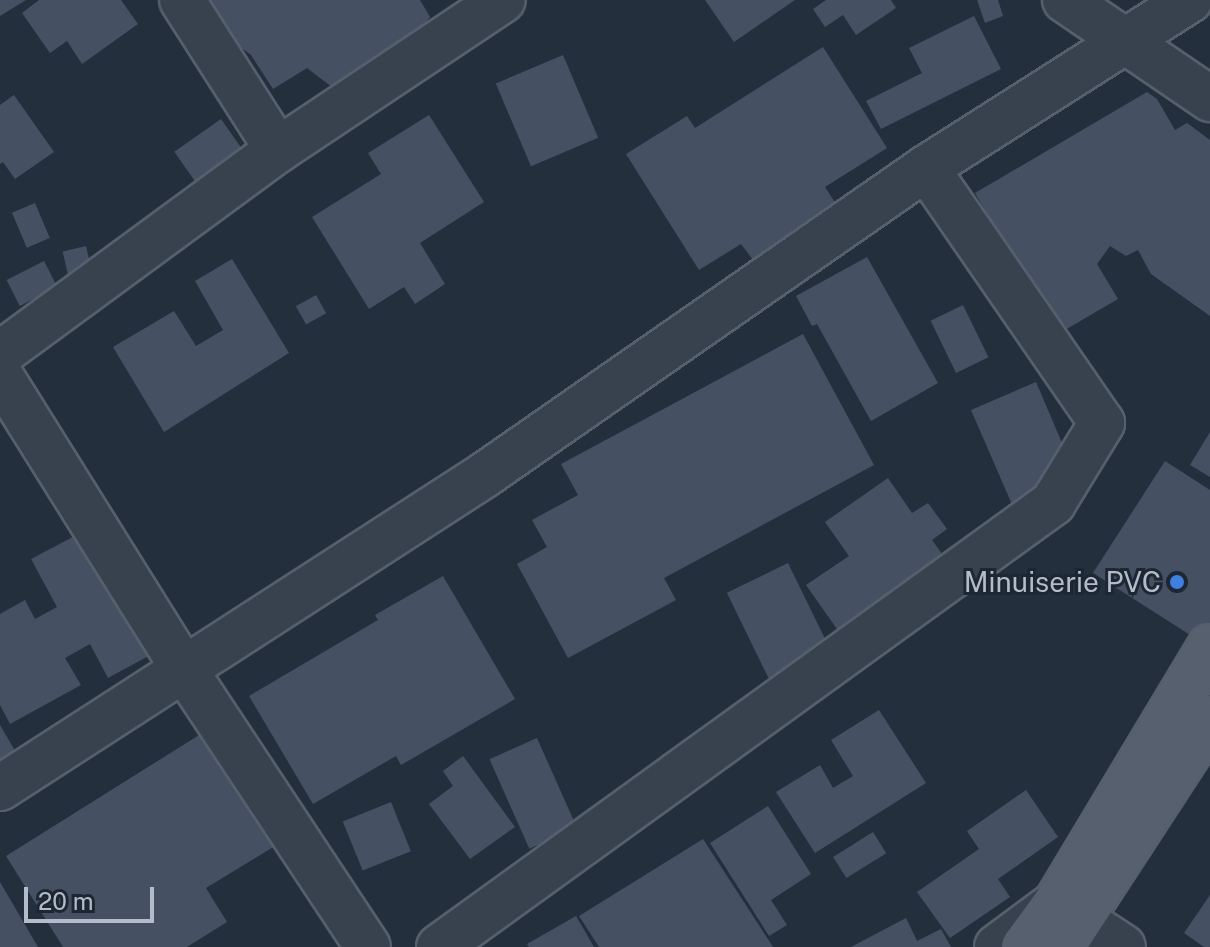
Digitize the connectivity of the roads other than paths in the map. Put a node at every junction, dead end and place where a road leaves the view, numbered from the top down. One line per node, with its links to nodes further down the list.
1 (182, 0): 7 (street)
2 (1065, 0): 5 (street)
3 (1190, 0): 5 (street)
4 (494, 2): 7 (street)
5 (1127, 41): 6 (street); 8 (street)
6 (1210, 99)
7 (278, 150): 9 (street)
8 (926, 168): 12 (street); 17 (street)
9 (0, 354)
10 (0, 375): 12 (street)
11 (1210, 647): 15 (main road)
12 (184, 669): 14 (street); 16 (street)
13 (1210, 720): 15 (main road)
14 (0, 788)
15 (1066, 923): 18 (street); 19 (main road); 20 (street)
16 (368, 947)
17 (439, 947)
18 (997, 947)
19 (1024, 947)
20 (1123, 947)

